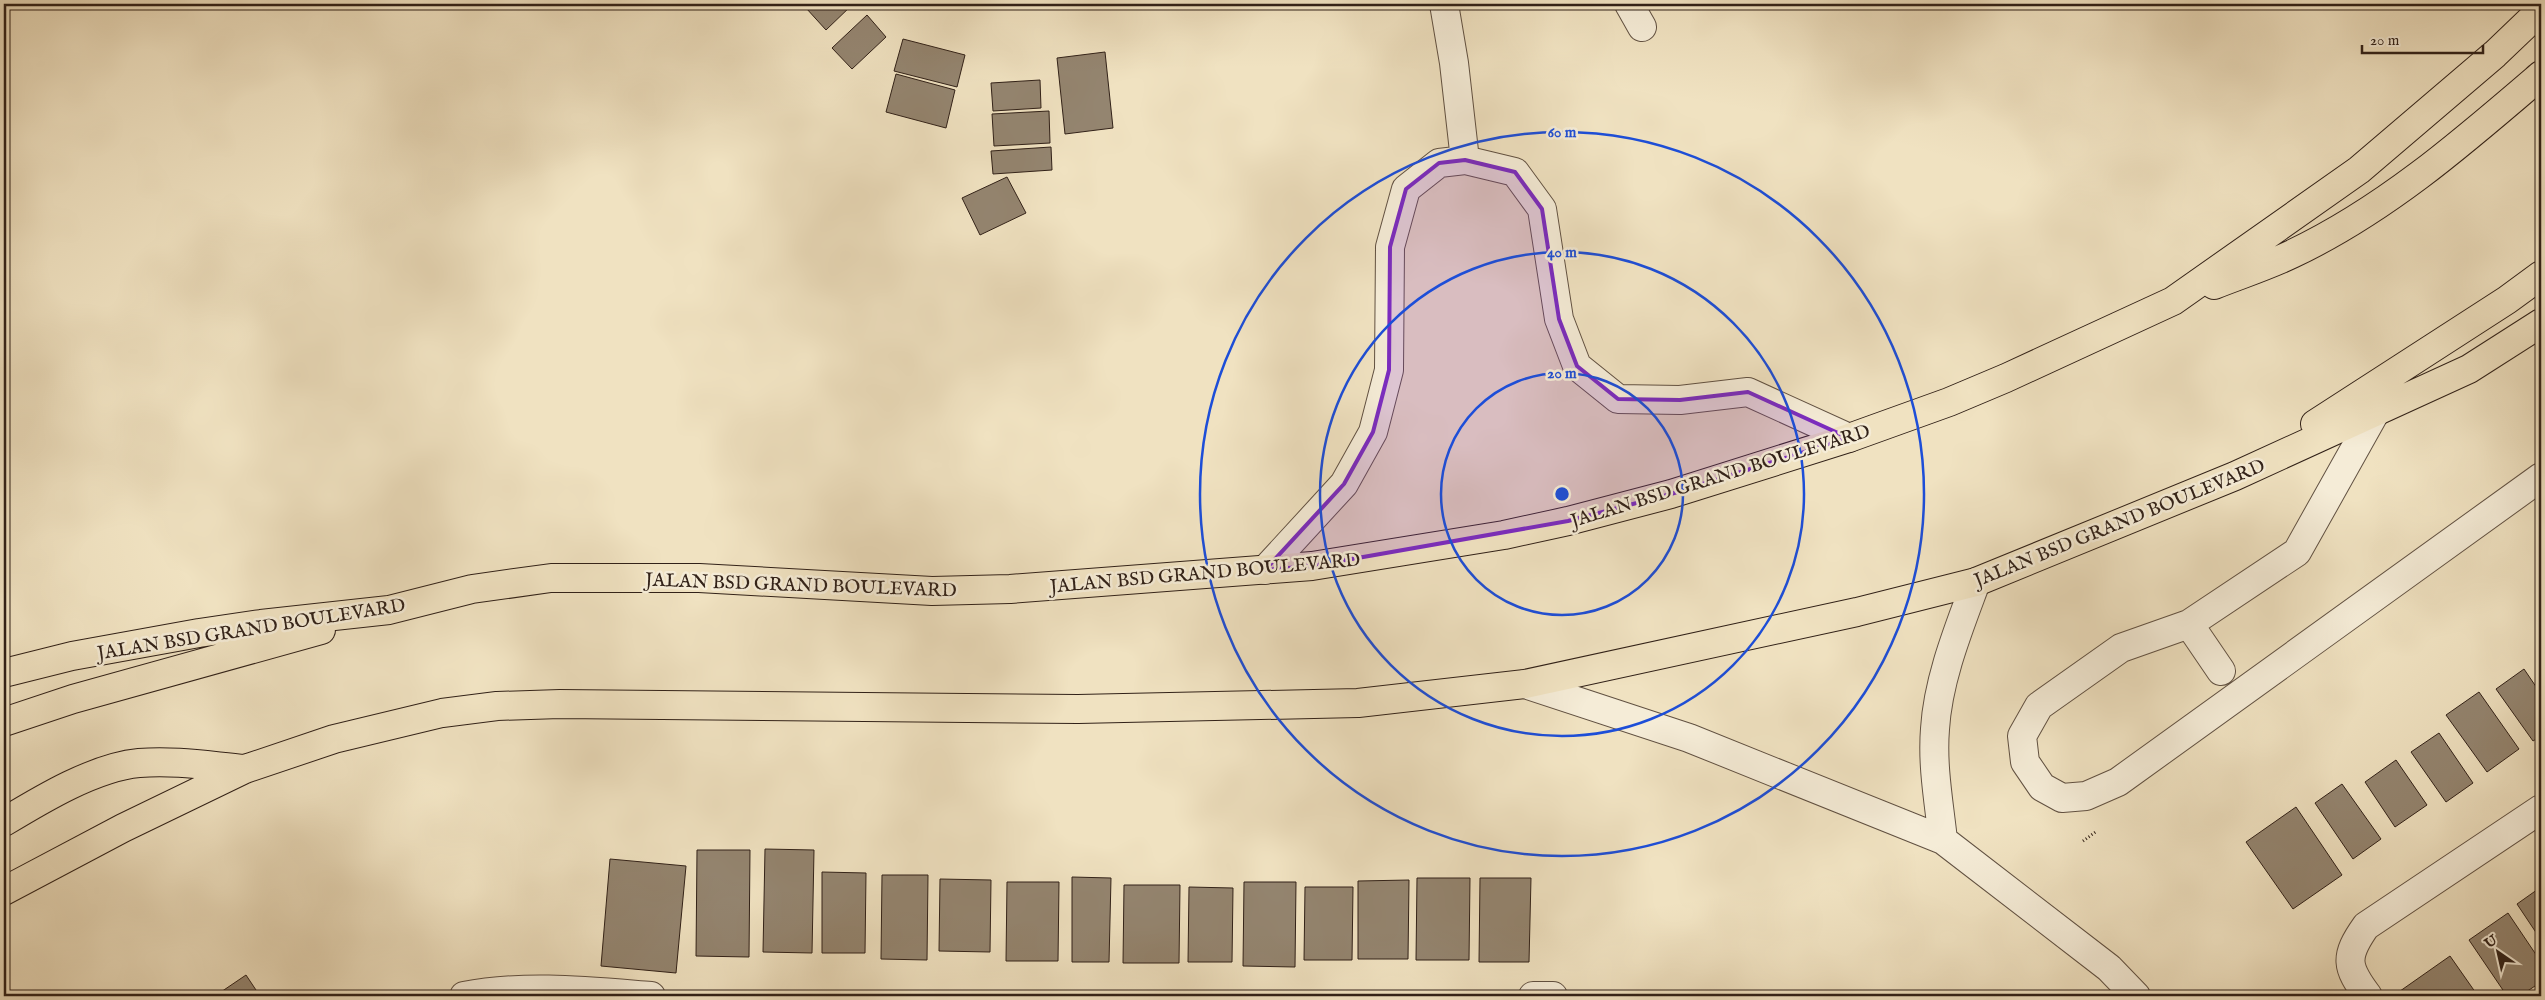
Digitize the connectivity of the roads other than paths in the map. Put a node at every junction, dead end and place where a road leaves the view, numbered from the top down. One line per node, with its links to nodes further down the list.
1 (1444, 4): 6 (street)
2 (1629, 4): 4 (street)
3 (2541, 10): 8 (main road, JALAN BSD GRAND BOULEVARD)
4 (1642, 27)
5 (2541, 75): 8 (main road)
6 (1465, 160): 11 (street); 14 (street)
7 (2541, 274): 12 (main road)
8 (2173, 301): 11 (main road, JALAN BSD GRAND BOULEVARD)
9 (2541, 323): 10 (main road, JALAN BSD GRAND BOULEVARD)
10 (2376, 411): 12 (main road, JALAN BSD GRAND BOULEVARD); 17 (street)
11 (1849, 438): 14 (main road, JALAN BSD GRAND BOULEVARD)
12 (2235, 476): 15 (main road, JALAN BSD GRAND BOULEVARD)
13 (2541, 477): 17 (street)
14 (1265, 570): 16 (main road, JALAN BSD GRAND BOULEVARD)
15 (1976, 582): 20 (main road, JALAN BSD GRAND BOULEVARD); 25 (street)
16 (389, 610): 19 (main road, JALAN BSD GRAND BOULEVARD); 21 (main road)
17 (2189, 624): 18 (street)
18 (2221, 671)
19 (4, 673)
20 (1525, 684): 22 (main road, JALAN BSD GRAND BOULEVARD); 25 (street)
21 (4, 722)
22 (245, 770): 24 (main road); 26 (main road, JALAN BSD GRAND BOULEVARD)
23 (2541, 808): 33 (street)
24 (4, 822)
25 (1943, 840): 32 (street)
26 (4, 891)
27 (588, 993): 28 (street); 29 (street)
28 (464, 996)
29 (651, 996)
30 (1533, 996): 31 (street)
31 (1553, 996)
32 (2136, 996)
33 (2368, 996)

